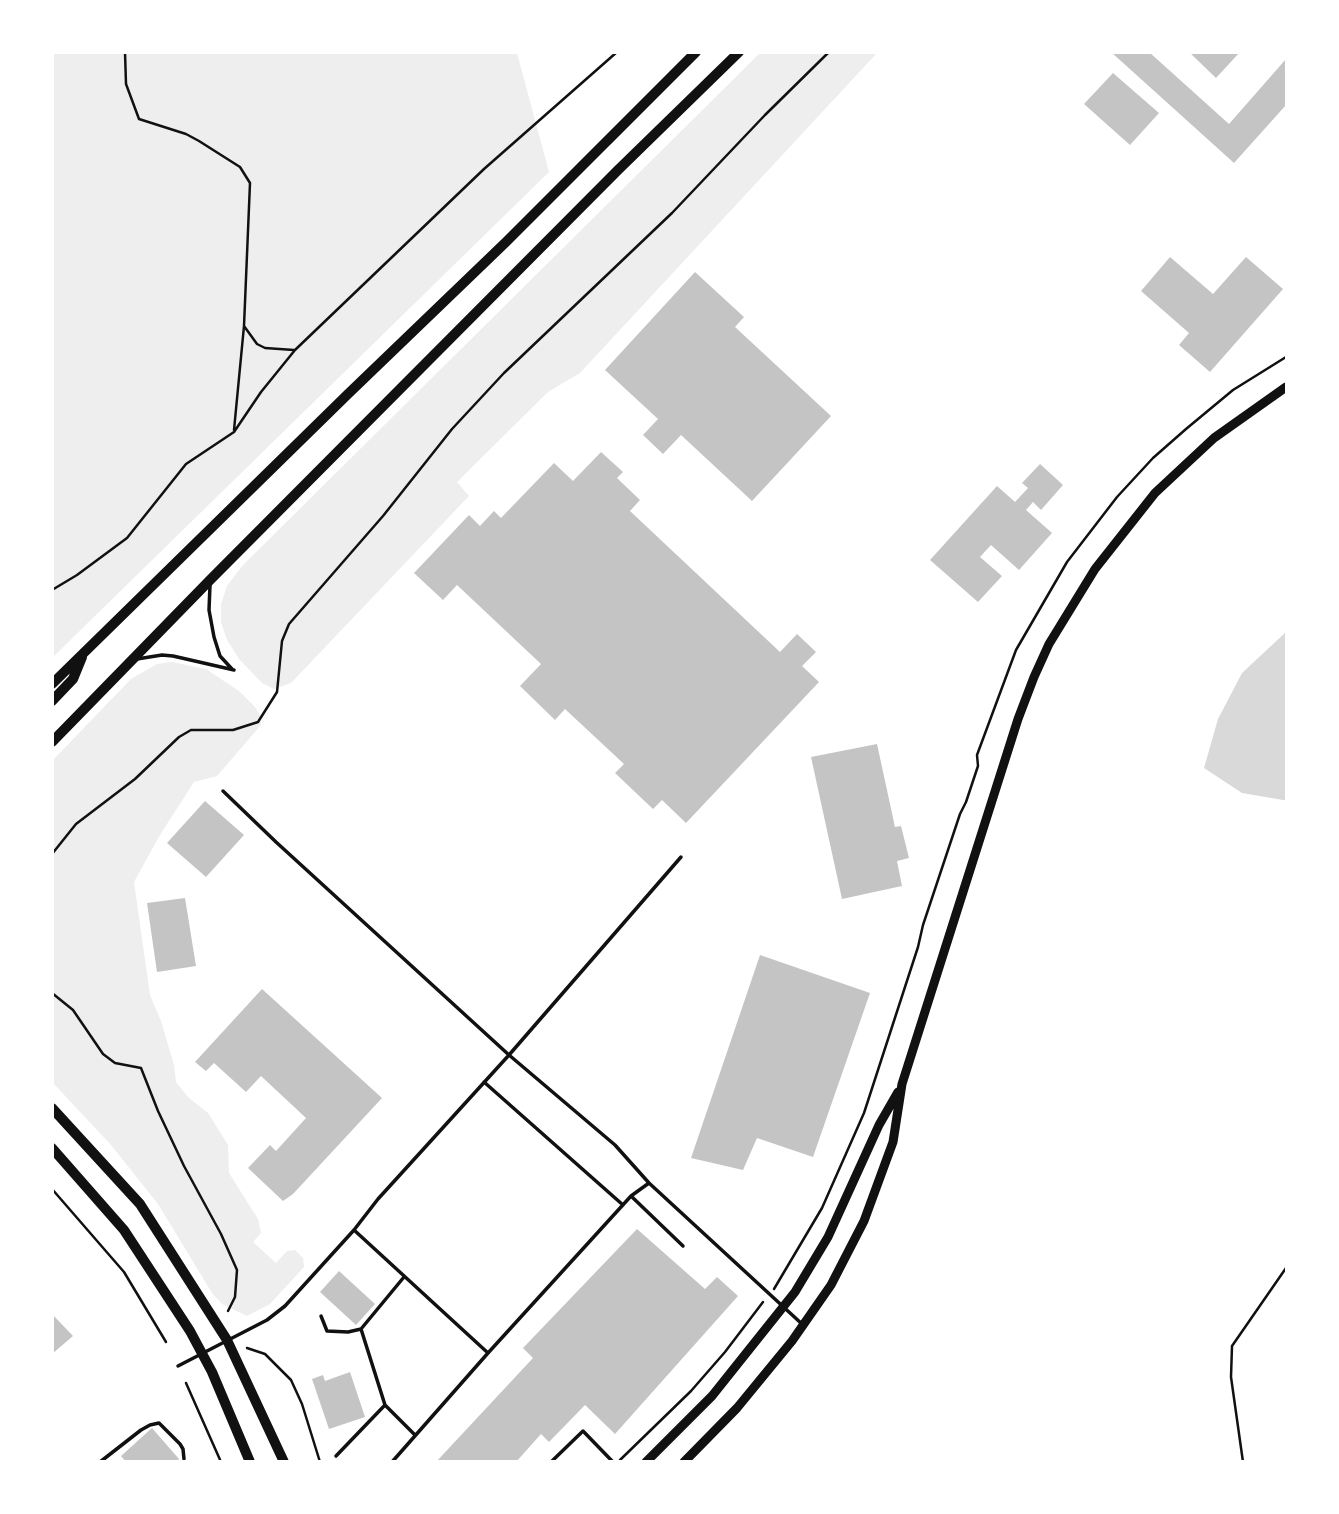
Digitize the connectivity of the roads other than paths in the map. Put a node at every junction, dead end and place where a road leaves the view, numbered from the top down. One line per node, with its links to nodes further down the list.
1 (696, 52): 5 (main road)
2 (739, 52): 4 (main road)
3 (1286, 387): 14 (street)
4 (211, 579): 6 (main road); 6 (lane)
5 (85, 652): 7 (main road); 8 (main road)
6 (132, 660): 9 (main road)
7 (52, 684)
8 (52, 701)
9 (52, 742)
10 (223, 791): 12 (lane)
11 (681, 857): 12 (lane)
12 (509, 1055): 13 (lane); 17 (lane)
13 (484, 1082): 19 (lane); 20 (lane)
14 (902, 1084): 23 (street); 25 (street)
15 (52, 1108): 27 (main road)
16 (52, 1148): 28 (main road)
17 (649, 1183): 18 (lane); 23 (lane)
18 (631, 1196): 19 (lane); 21 (lane)
19 (623, 1205): 29 (lane)
20 (354, 1230): 22 (lane); 27 (lane)
21 (683, 1246)
22 (405, 1276): 26 (lane); 29 (lane)
23 (784, 1308): 25 (lane); 41 (street)
24 (321, 1316): 26 (lane)
25 (804, 1325): 42 (street)
26 (361, 1329): 31 (lane)
27 (227, 1340): 28 (lane); 37 (main road)
28 (202, 1353): 30 (lane); 36 (main road)
29 (488, 1353): 32 (lane)
30 (178, 1366)
31 (384, 1405): 32 (lane); 33 (lane)
32 (415, 1434): 38 (lane)
33 (337, 1456)
34 (184, 1459): 35 (lane)
35 (100, 1461)
36 (250, 1461)
37 (284, 1461)
38 (392, 1461)
39 (551, 1461): 40 (lane)
40 (615, 1461)
41 (646, 1461)
42 (684, 1461)

